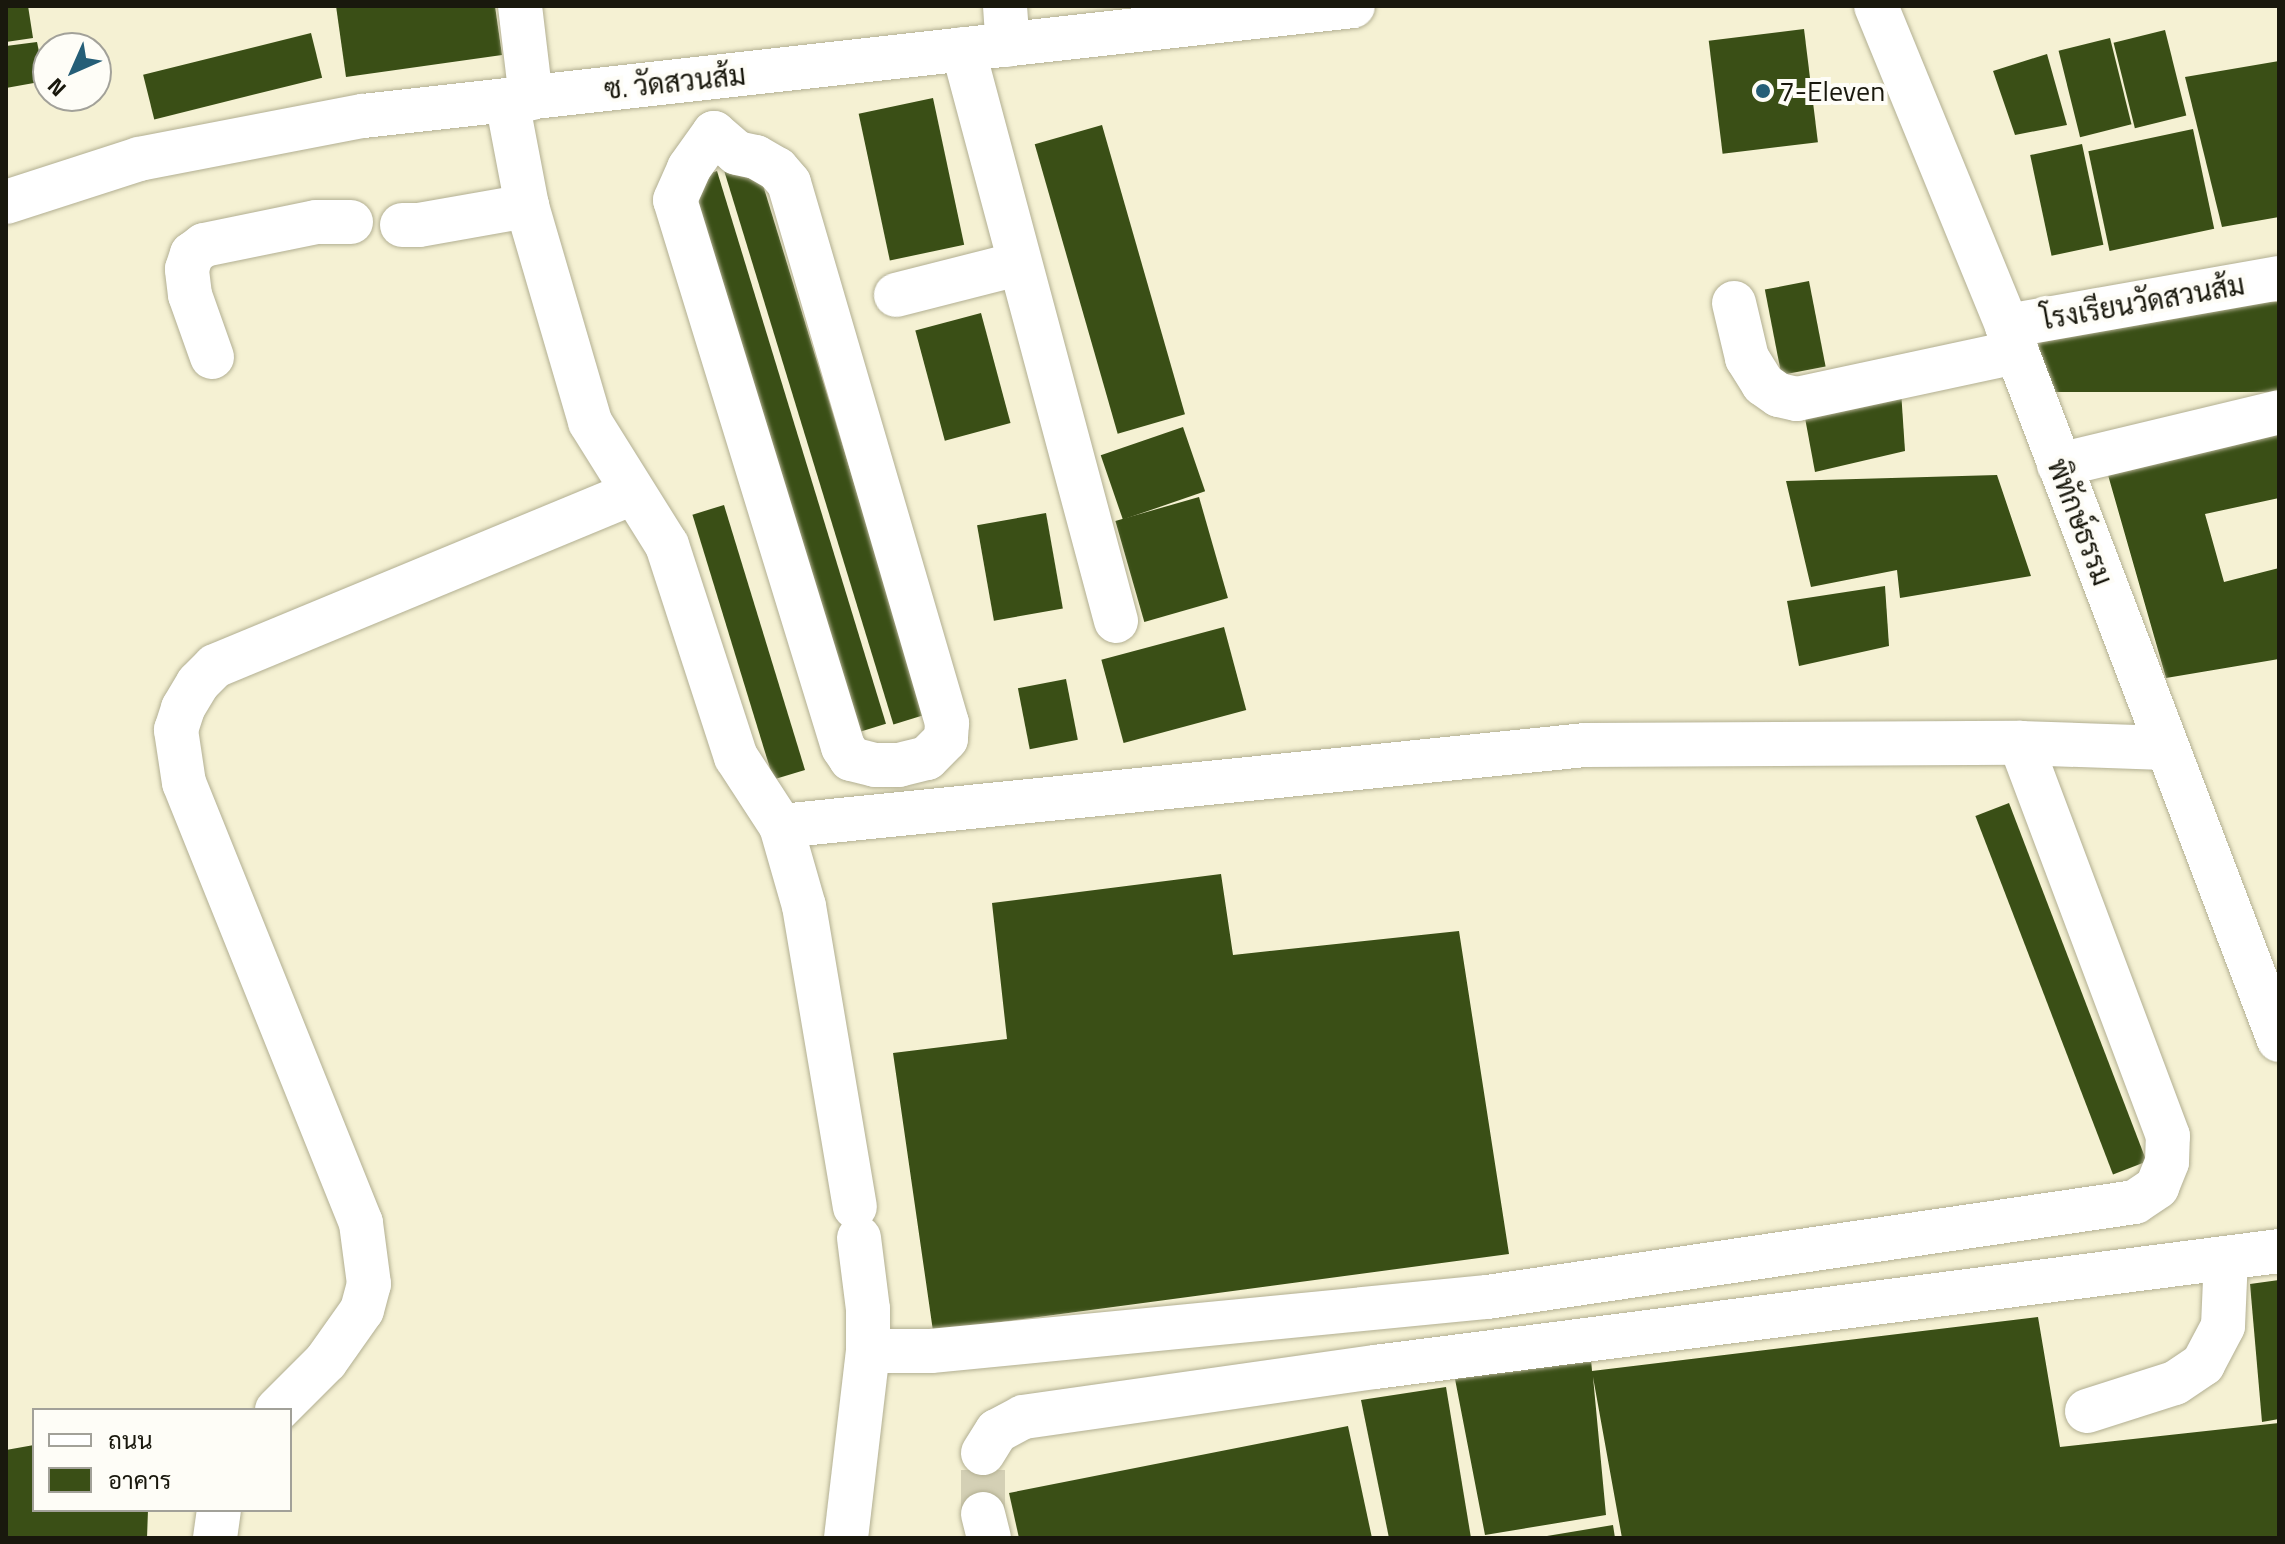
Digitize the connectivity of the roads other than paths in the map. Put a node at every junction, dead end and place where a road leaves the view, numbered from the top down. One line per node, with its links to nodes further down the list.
1 (520, 6): 7 (street)
2 (1353, 6): 4 (street, ซ. วัดสวนส้ม)
3 (1876, 6): 17 (street, พิทักษ์ธรรม)
4 (1006, 25): 5 (street, ซ. วัดสวนส้ม)
5 (963, 49): 6 (street, ซ. วัดสวนส้ม); 13 (street)
6 (704, 79): 7 (street, ซ. วัดสวนส้ม); 8 (street)
7 (519, 99): 9 (street, ซ. วัดสวนส้ม); 10 (street)
8 (714, 133): 8 (street)
9 (6, 202)
10 (527, 206): 12 (street); 21 (street)
11 (351, 222): 18 (street)
12 (402, 225)
13 (1018, 264): 15 (street); 22 (street)
14 (2279, 278): 17 (street, โรงเรียนวัดสวนส้ม)
15 (896, 295)
16 (1734, 303): 17 (street, โรงเรียนวัดสวนส้ม)
17 (2012, 339): 20 (street, พิทักษ์ธรรม)
18 (212, 357)
19 (2279, 412): 20 (street)
20 (2059, 465): 24 (street, พิทักษ์ธรรม)
21 (632, 493): 25 (street); 30 (street)
22 (1116, 621)
23 (2020, 743): 24 (street); 25 (street); 29 (street)
24 (2165, 748): 26 (street, พิทักษ์ธรรม)
25 (781, 826): 29 (street)
26 (2279, 1040)
27 (2279, 1251): 28 (street)
28 (2226, 1258): 31 (street); 32 (street)
29 (868, 1351): 35 (street)
30 (279, 1408)
31 (2087, 1411)
32 (983, 1453)
33 (219, 1512): 34 (street)
34 (215, 1538)
35 (846, 1538)

